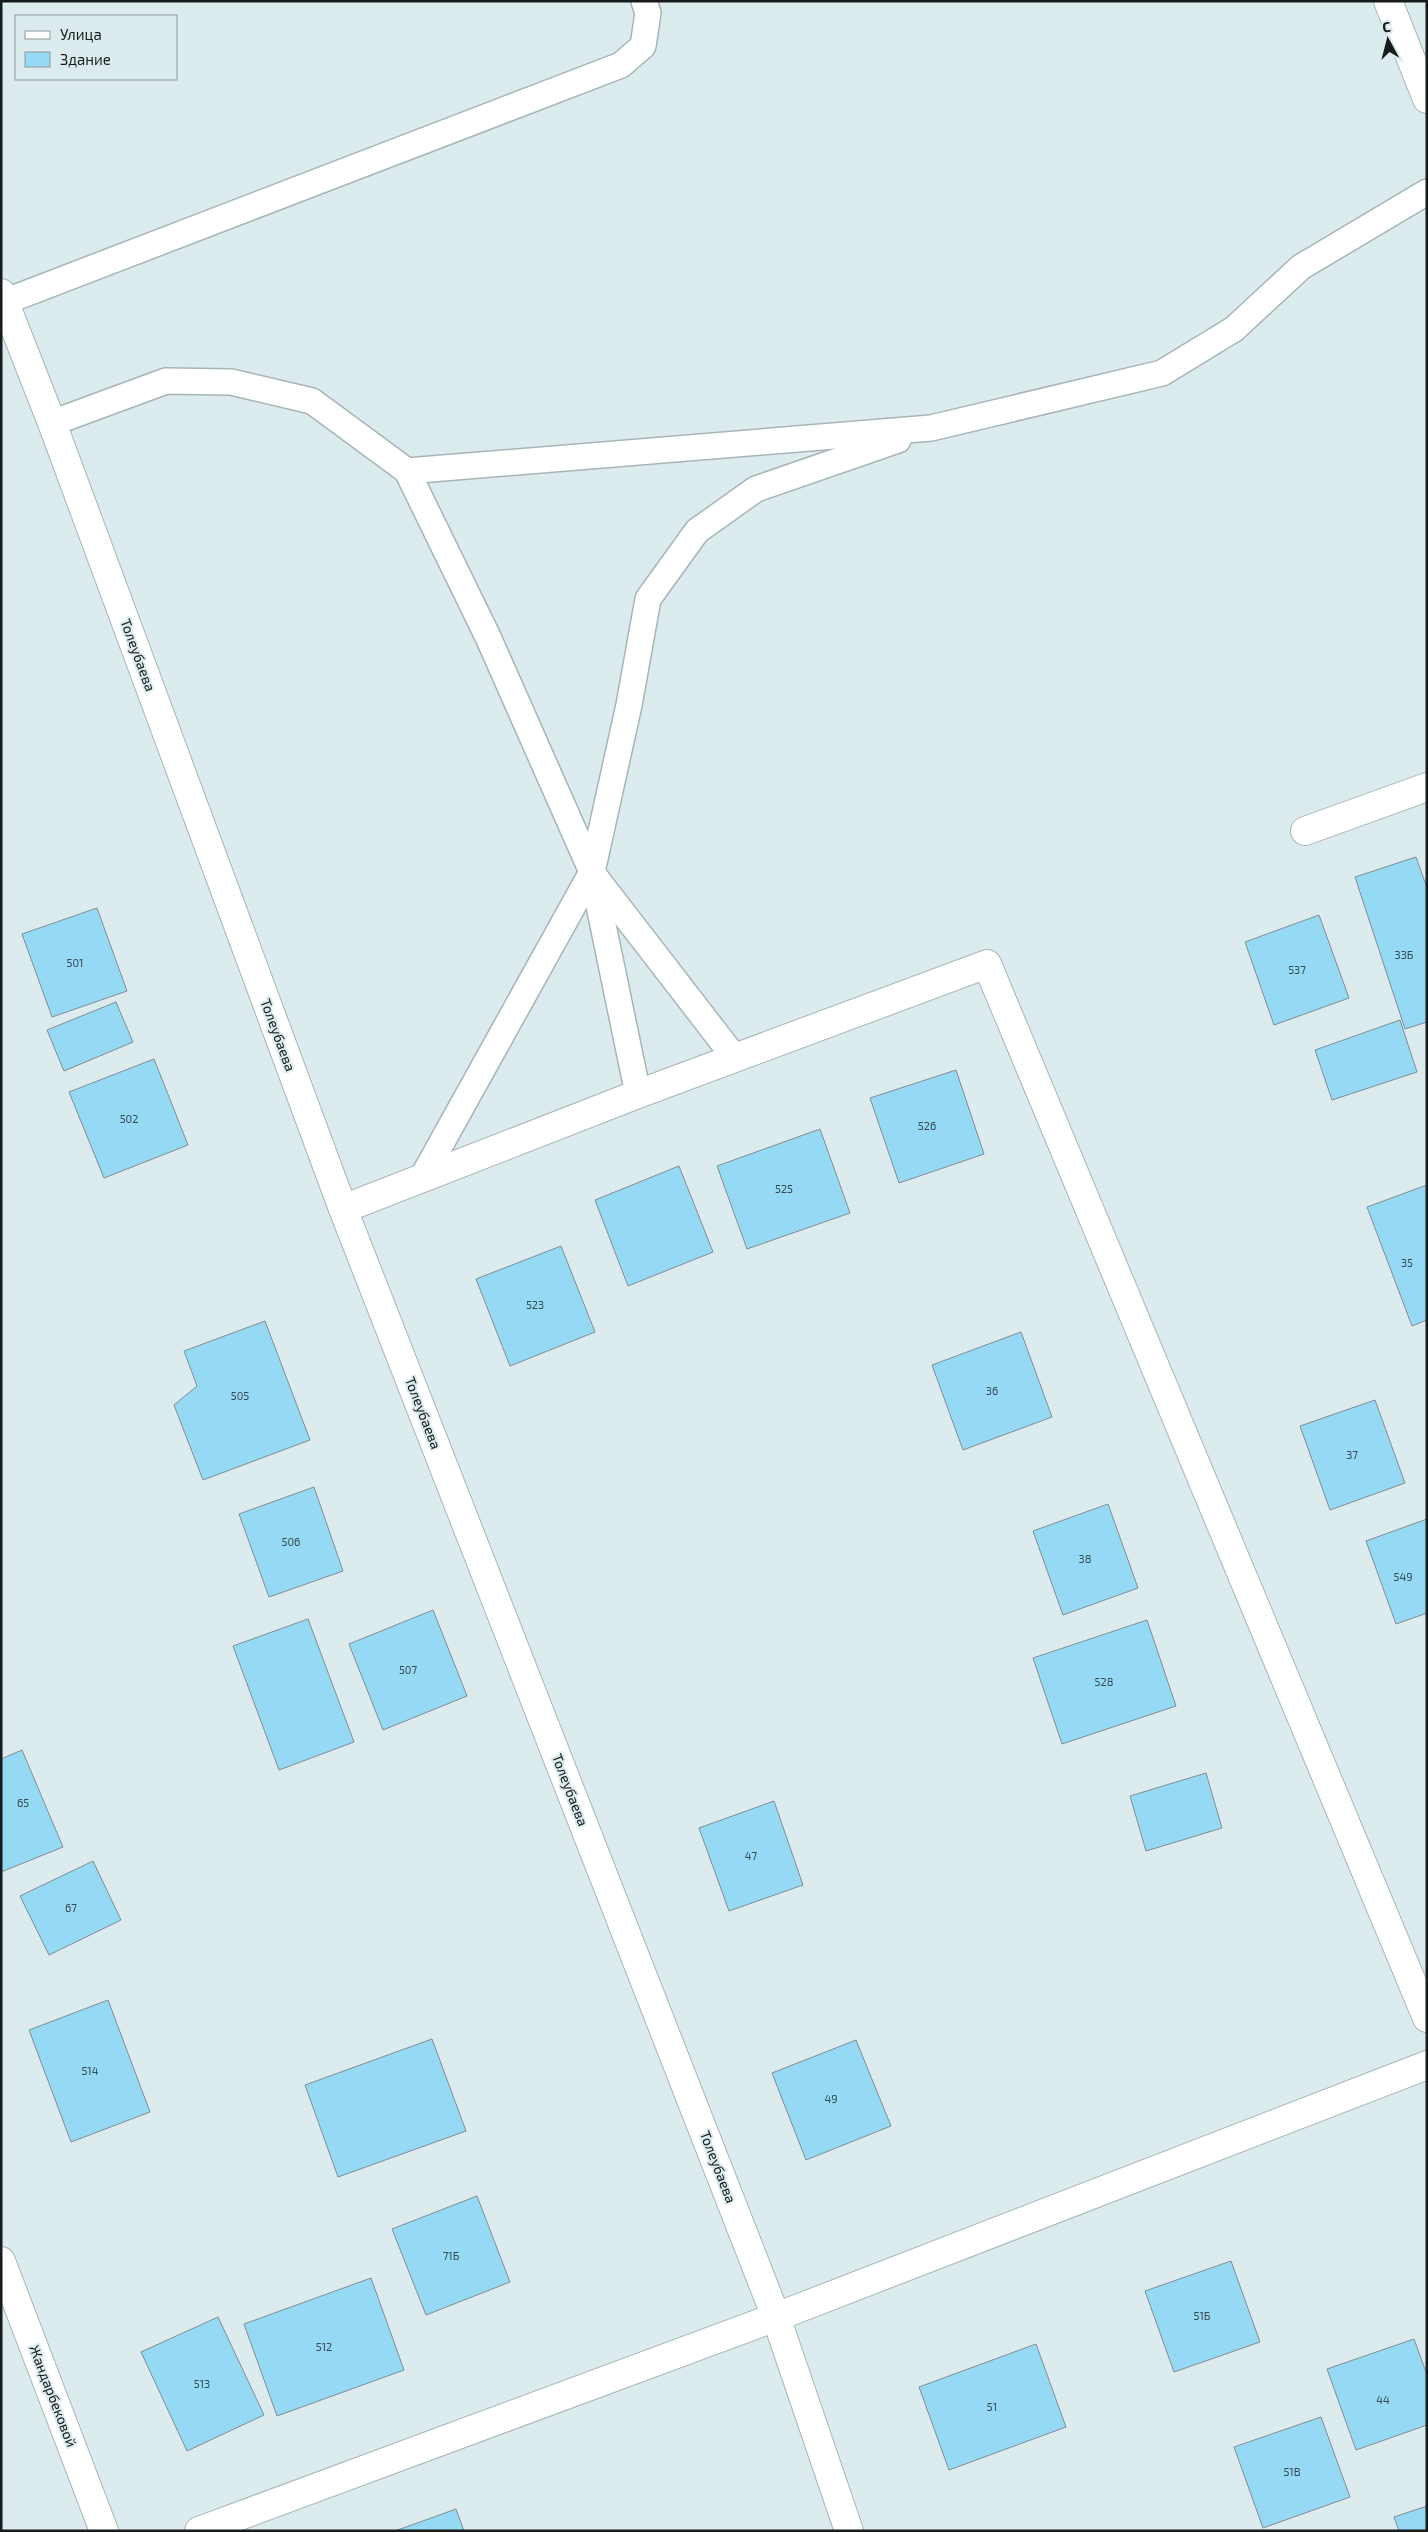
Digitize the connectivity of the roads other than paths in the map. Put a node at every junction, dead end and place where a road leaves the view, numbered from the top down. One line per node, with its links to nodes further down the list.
1 (644, 1): 5 (lane)
2 (1388, 1): 3 (street)
3 (1427, 99)
4 (1427, 192): 8 (lane)
5 (3, 298): 6 (street, Толеубаева)
6 (10, 344): 7 (street, Толеубаева)
7 (52, 423): 9 (lane); 16 (street, Толеубаева)
8 (932, 428): 9 (lane); 12 (lane)
9 (407, 471): 12 (lane)
10 (1427, 787): 11 (street)
11 (1304, 831)
12 (592, 872): 13 (lane); 14 (lane); 15 (lane)
13 (735, 1058): 14 (street); 17 (street)
14 (638, 1094): 15 (street)
15 (422, 1178): 16 (street)
16 (343, 1209): 20 (street, Толеубаева)
17 (1427, 2018)
18 (1427, 2064): 20 (street)
19 (1, 2261): 21 (street, Жандарбековой)
20 (776, 2316): 22 (street); 23 (street, Толеубаева)
21 (104, 2531)
22 (199, 2531)
23 (849, 2531)

